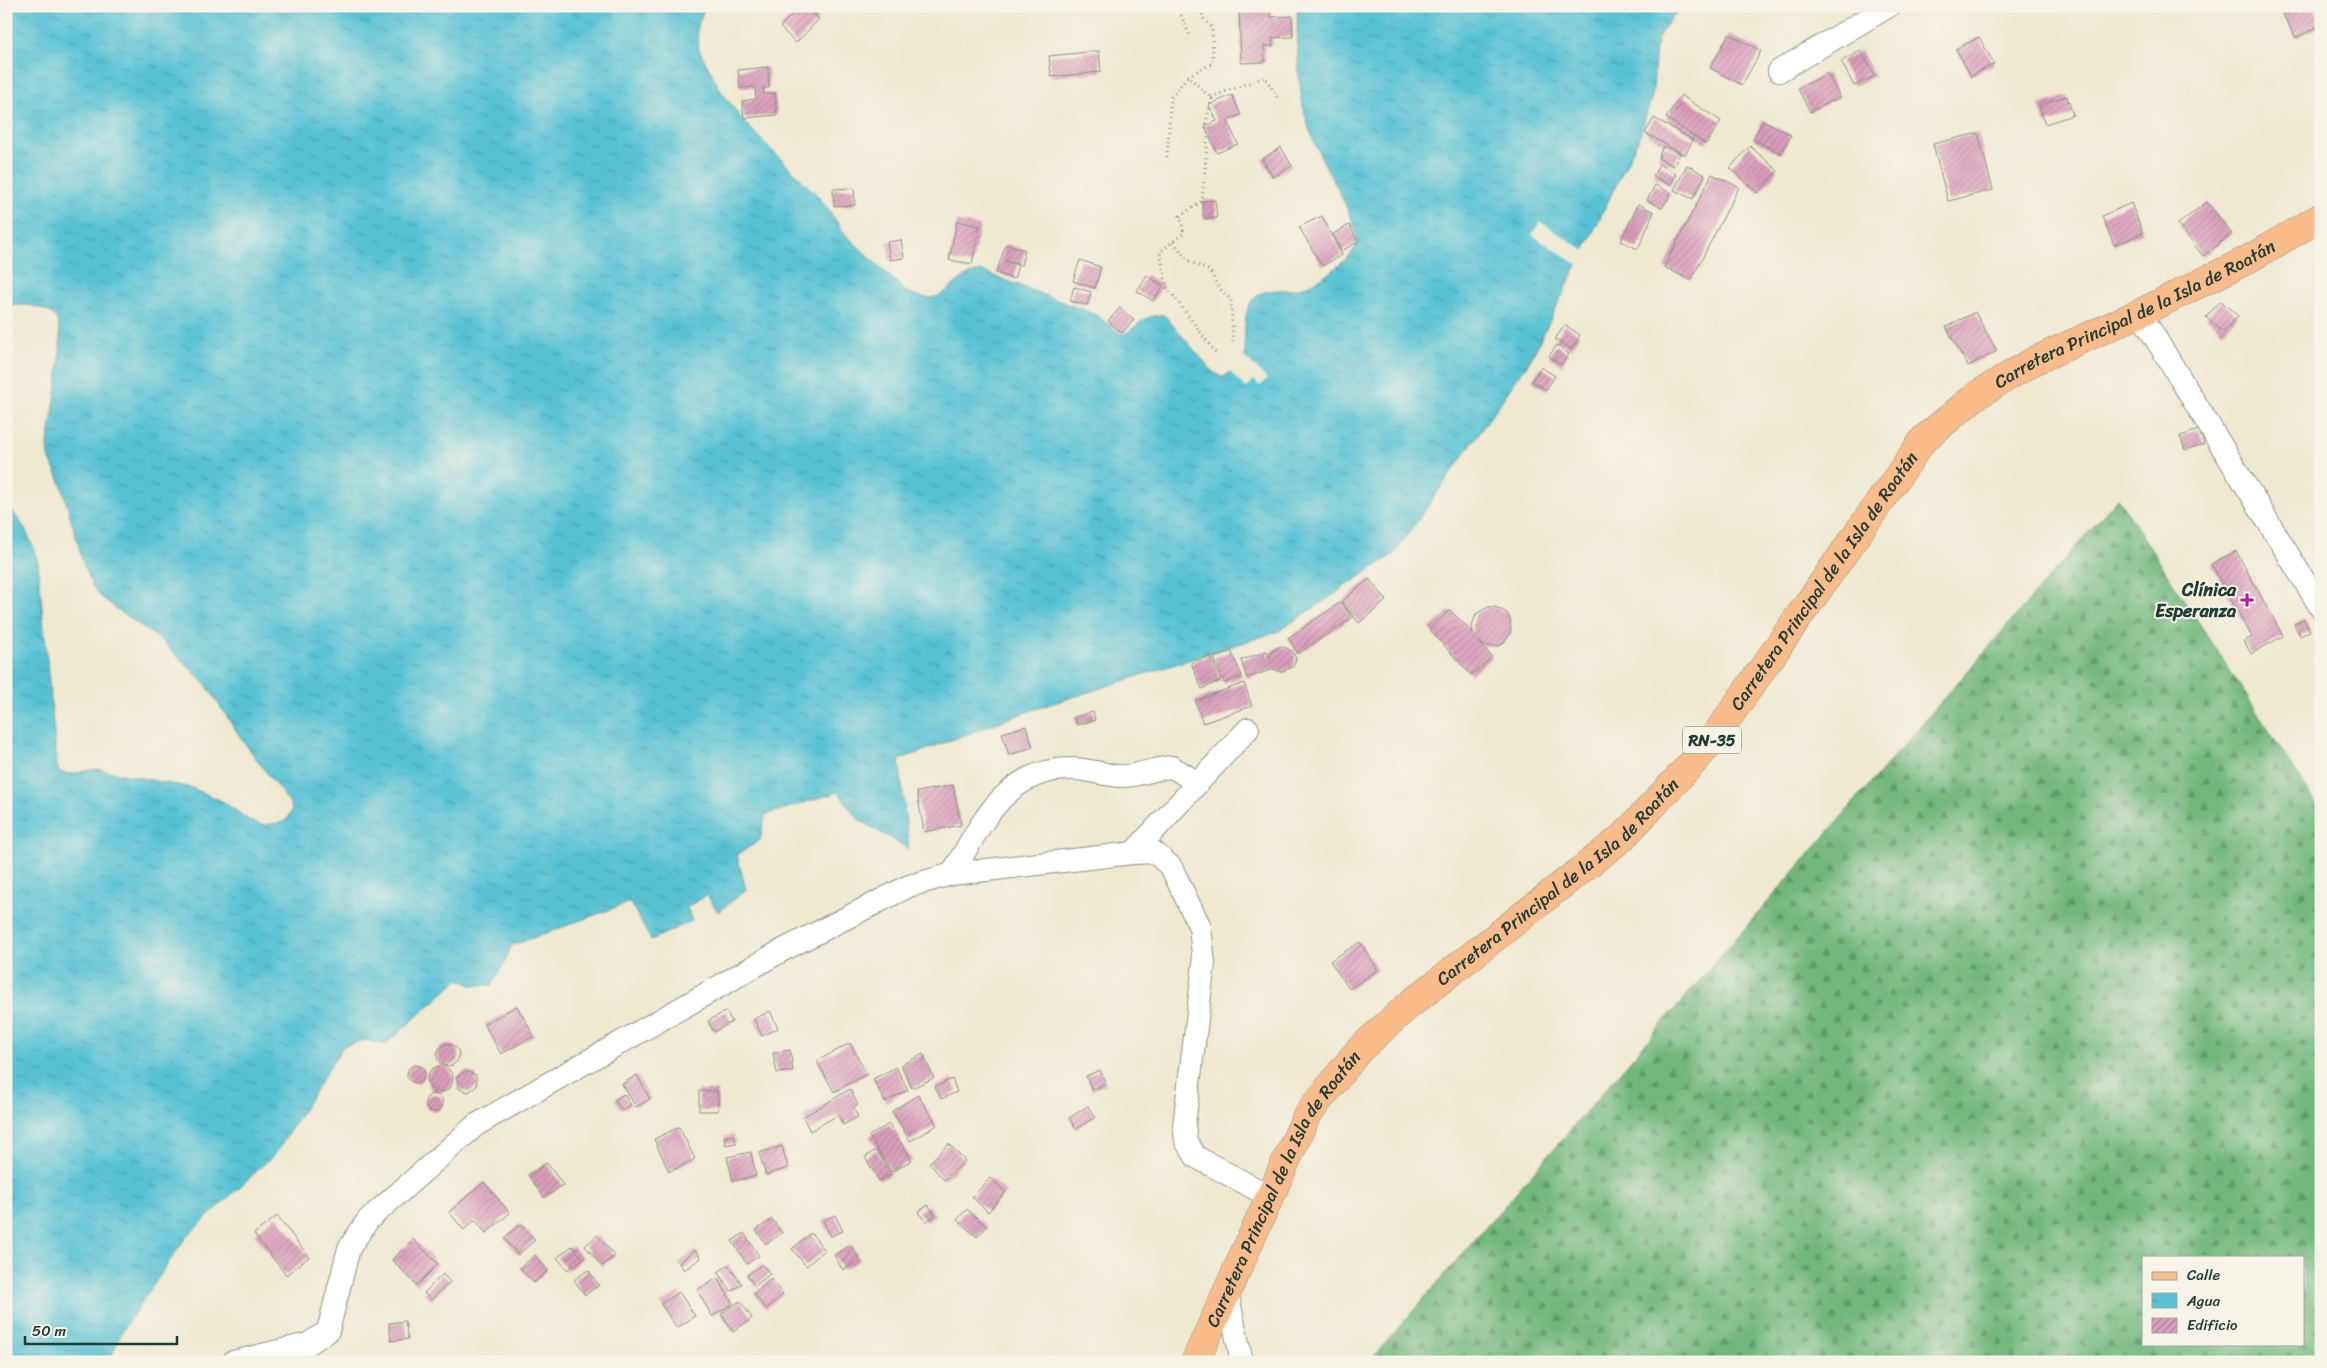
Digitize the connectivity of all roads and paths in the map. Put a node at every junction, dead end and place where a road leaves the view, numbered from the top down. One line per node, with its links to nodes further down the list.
1 (1177, 6): 4 (path)
2 (1203, 6): 6 (path)
3 (1889, 6): 5 (street)
4 (1190, 36)
5 (1779, 71)
6 (1188, 76): 8 (path); 9 (path)
7 (1277, 96): 8 (path)
8 (1210, 97): 11 (path)
9 (1167, 157)
10 (2321, 217): 12 (main road, Carretera Principal de la Isla de Roatán / RN-35)
11 (1173, 242): 13 (path); 14 (path)
12 (2140, 313): 15 (street); 20 (main road, Carretera Principal de la Isla de Roatán / RN-35)
13 (1233, 345)
14 (1218, 356)
15 (2321, 608)
16 (1248, 729): 17 (street)
17 (1198, 783): 18 (street); 19 (street)
18 (1133, 853): 19 (street); 20 (street)
19 (952, 874): 22 (street)
20 (1271, 1197): 21 (main road, Carretera Principal de la Isla de Roatán / RN-35)
21 (1227, 1292): 23 (main road, Carretera Principal de la Isla de Roatán / RN-35); 24 (street)
22 (234, 1362)
23 (1195, 1362)
24 (1242, 1362)

